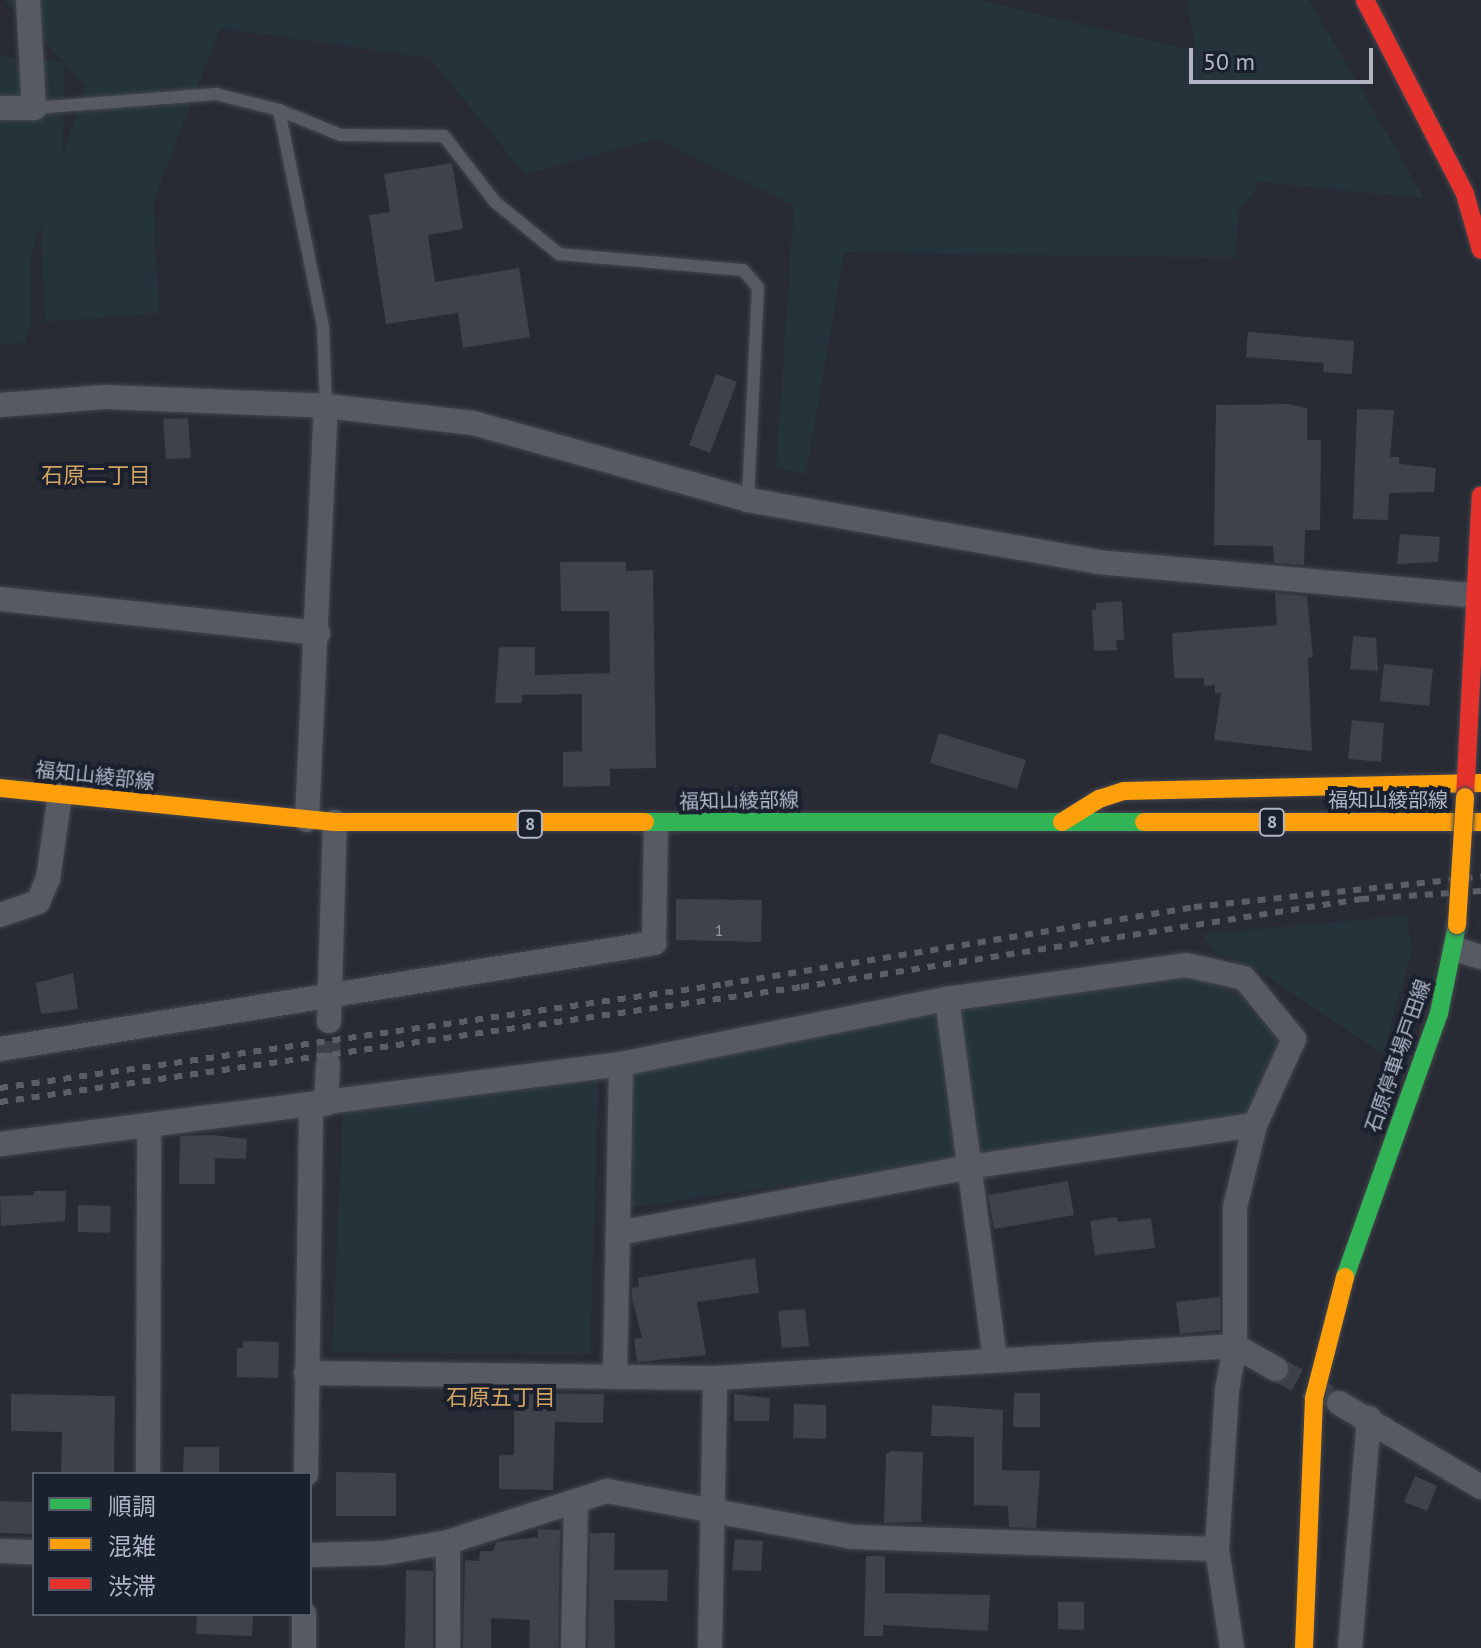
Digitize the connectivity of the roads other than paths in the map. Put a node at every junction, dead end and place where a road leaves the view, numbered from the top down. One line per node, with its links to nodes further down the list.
1 (28, 0): 4 (street)
2 (1365, 0): 6 (main road)
3 (0, 108): 4 (street)
4 (34, 108): 5 (lane)
5 (279, 110): 9 (lane); 11 (lane)
6 (1473, 193): 7 (main road)
7 (1481, 250)
8 (0, 405): 9 (street)
9 (326, 406): 11 (street); 14 (street)
10 (1481, 495): 12 (main road, 石原停車場戸田線)
11 (748, 500): 12 (street)
12 (1478, 595): 16 (main road, 石原停車場戸田線)
13 (0, 599): 14 (street)
14 (318, 633): 18 (street)
15 (0, 788): 17 (main road, 福知山綾部線 / 8)
16 (1471, 788): 20 (main road); 24 (main road, 石原停車場戸田線, bridge)
17 (60, 795): 18 (main road, 福知山綾部線 / 8); 23 (street)
18 (307, 820): 19 (main road, 福知山綾部線 / 8)
19 (335, 822): 22 (main road, 福知山綾部線 / 8); 26 (street)
20 (1062, 822): 21 (main road, 福知山綾部線 / 8); 22 (main road, 福知山綾部線 / 8)
21 (1481, 822)
22 (656, 825): 26 (street)
23 (0, 915)
24 (1455, 949): 25 (street); 62 (main road, 石原停車場戸田線)
25 (1481, 957)
26 (328, 997): 28 (street); 29 (street)
27 (947, 999): 30 (street); 33 (street); 36 (street)
28 (329, 1021)
29 (0, 1049)
30 (621, 1064): 32 (street); 37 (street)
31 (328, 1065): 32 (street)
32 (319, 1104): 34 (street); 41 (street)
33 (1255, 1125): 36 (street); 38 (street)
34 (149, 1127): 35 (street); 46 (street)
35 (0, 1144)
36 (969, 1167): 37 (street); 39 (street)
37 (618, 1233): 42 (street)
38 (1235, 1346): 39 (street); 40 (street); 52 (street)
39 (995, 1357): 43 (street)
40 (1276, 1369)
41 (306, 1373): 42 (street); 47 (street)
42 (615, 1377): 43 (street)
43 (715, 1378): 50 (street)
44 (1339, 1403): 45 (street)
45 (1369, 1418): 48 (street); 63 (street)
46 (148, 1472)
47 (306, 1472)
48 (1481, 1487)
49 (576, 1504): 50 (street); 51 (street); 59 (street)
50 (712, 1514): 52 (street); 60 (street)
51 (448, 1542): 55 (street); 58 (street)
52 (1217, 1549): 61 (street)
53 (0, 1551): 54 (street)
54 (32, 1552)
55 (312, 1555)
56 (304, 1616): 57 (street)
57 (304, 1648)
58 (448, 1648)
59 (573, 1648)
60 (710, 1648)
61 (1232, 1648)
62 (1304, 1648)
63 (1350, 1648)

